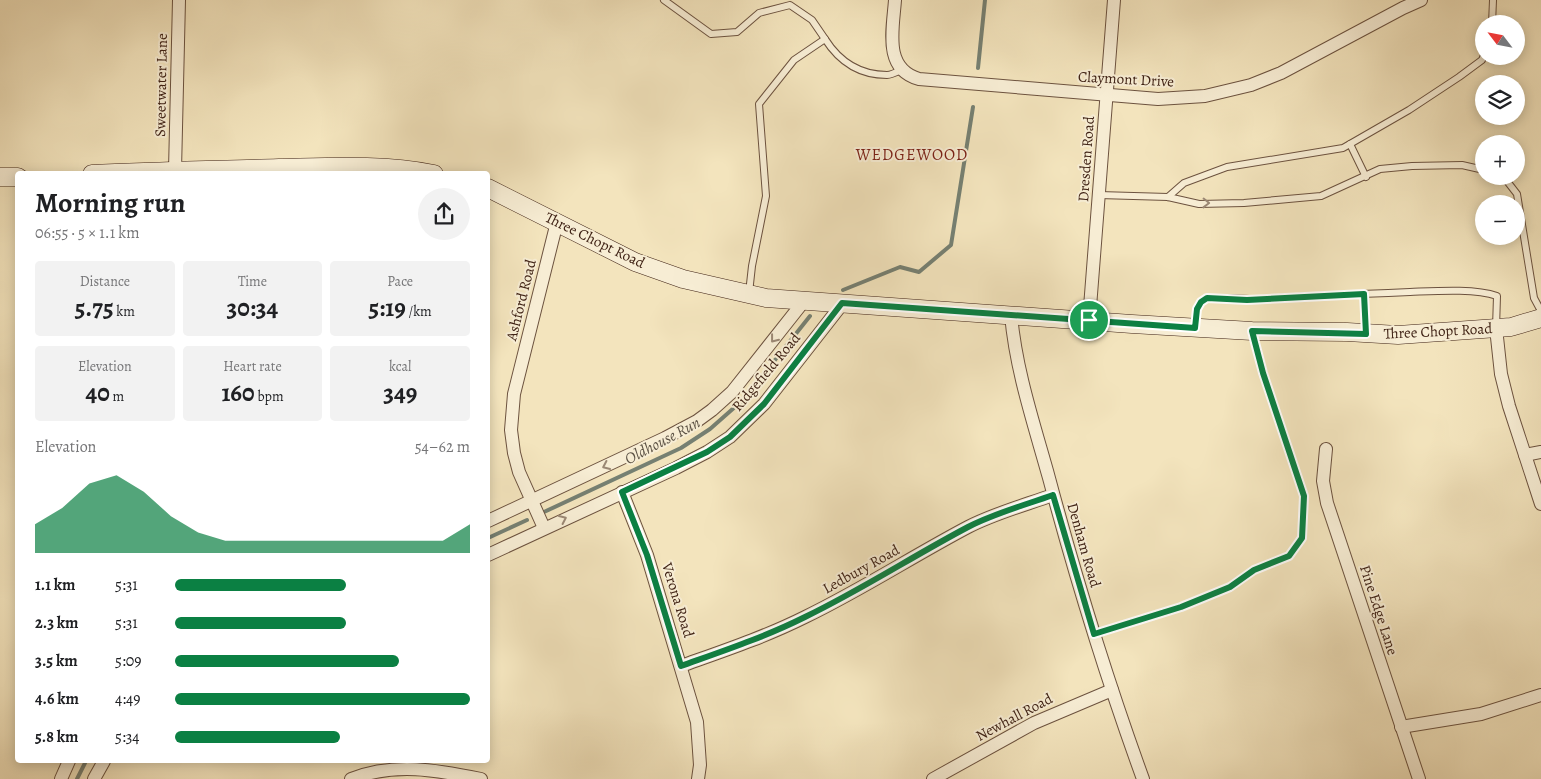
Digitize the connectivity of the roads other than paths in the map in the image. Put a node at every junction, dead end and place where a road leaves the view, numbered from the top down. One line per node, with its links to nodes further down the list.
1 (179, 0): 14 (street, Sweetwater Lane)
2 (664, 0): 8 (lane)
3 (895, 0): 10 (street)
4 (1114, 0): 11 (street, Dresden Road)
5 (1421, 0): 11 (street, Claymont Drive)
6 (1493, 0): 7 (lane)
7 (1492, 15)
8 (825, 39): 10 (lane); 26 (lane)
9 (1475, 65): 12 (lane)
10 (901, 70): 11 (street, Claymont Drive)
11 (1107, 95): 23 (street, Dresden Road)
12 (1350, 144): 19 (lane); 24 (lane)
13 (1475, 168): 19 (lane)
14 (175, 170): 15 (main road); 16 (main road)
15 (345, 170): 17 (main road)
16 (154, 171)
17 (410, 171)
18 (15, 177): 20 (main road)
19 (1366, 177): 24 (lane, one-way to 19)
20 (0, 178)
21 (1510, 185): 30 (lane)
22 (490, 189): 25 (main road, Three Chopt Road)
23 (1099, 195): 24 (lane); 33 (street, Dresden Road)
24 (1168, 197)
25 (557, 222): 26 (main road, Three Chopt Road); 43 (street, Ashford Road)
26 (749, 294): 28 (main road, Three Chopt Road)
27 (1364, 294): 34 (lane); 35 (lane); 37 (lane)
28 (804, 300): 29 (main road, Three Chopt Road); 43 (street, Ridgefield Road, one-way to 43)
29 (842, 303): 31 (main road, Three Chopt Road); 41 (street, Ridgefield Road)
30 (1541, 311)
31 (1011, 315): 33 (main road, Three Chopt Road); 42 (street, Denham Road)
32 (1541, 318): 35 (main road, Three Chopt Road)
33 (1089, 320): 34 (main road, Three Chopt Road)
34 (1195, 328): 36 (main road, Three Chopt Road)
35 (1496, 328): 37 (main road, Three Chopt Road); 40 (street)
36 (1252, 331): 37 (main road, Three Chopt Road); 48 (lane)
37 (1366, 334)
38 (1326, 449): 52 (street, Pine Edge Lane)
39 (1541, 452): 40 (street)
40 (1525, 455): 44 (street)
41 (622, 492): 46 (street, Ridgefield Road, one-way to 41); 49 (street, Verona Road)
42 (1053, 495): 48 (street, Denham Road); 49 (street, Ledbury Road)
43 (532, 500): 45 (street, Ridgefield Road); 46 (street, Ashford Road)
44 (1541, 504)
45 (490, 519)
46 (544, 528): 47 (street, Ridgefield Road)
47 (490, 554)
48 (1094, 634): 50 (street, Denham Road)
49 (681, 666): 59 (street, Verona Road)
50 (1112, 690): 60 (street, Newhall Road); 61 (street, Denham Road)
51 (1541, 694): 52 (street)
52 (1401, 727): 62 (street, Pine Edge Lane)
53 (68, 763): 55 (street)
54 (103, 763): 56 (street)
55 (61, 779)
56 (94, 779)
57 (351, 779): 58 (street)
58 (482, 779)
59 (698, 779)
60 (934, 779)
61 (1143, 779)
62 (1419, 779)

